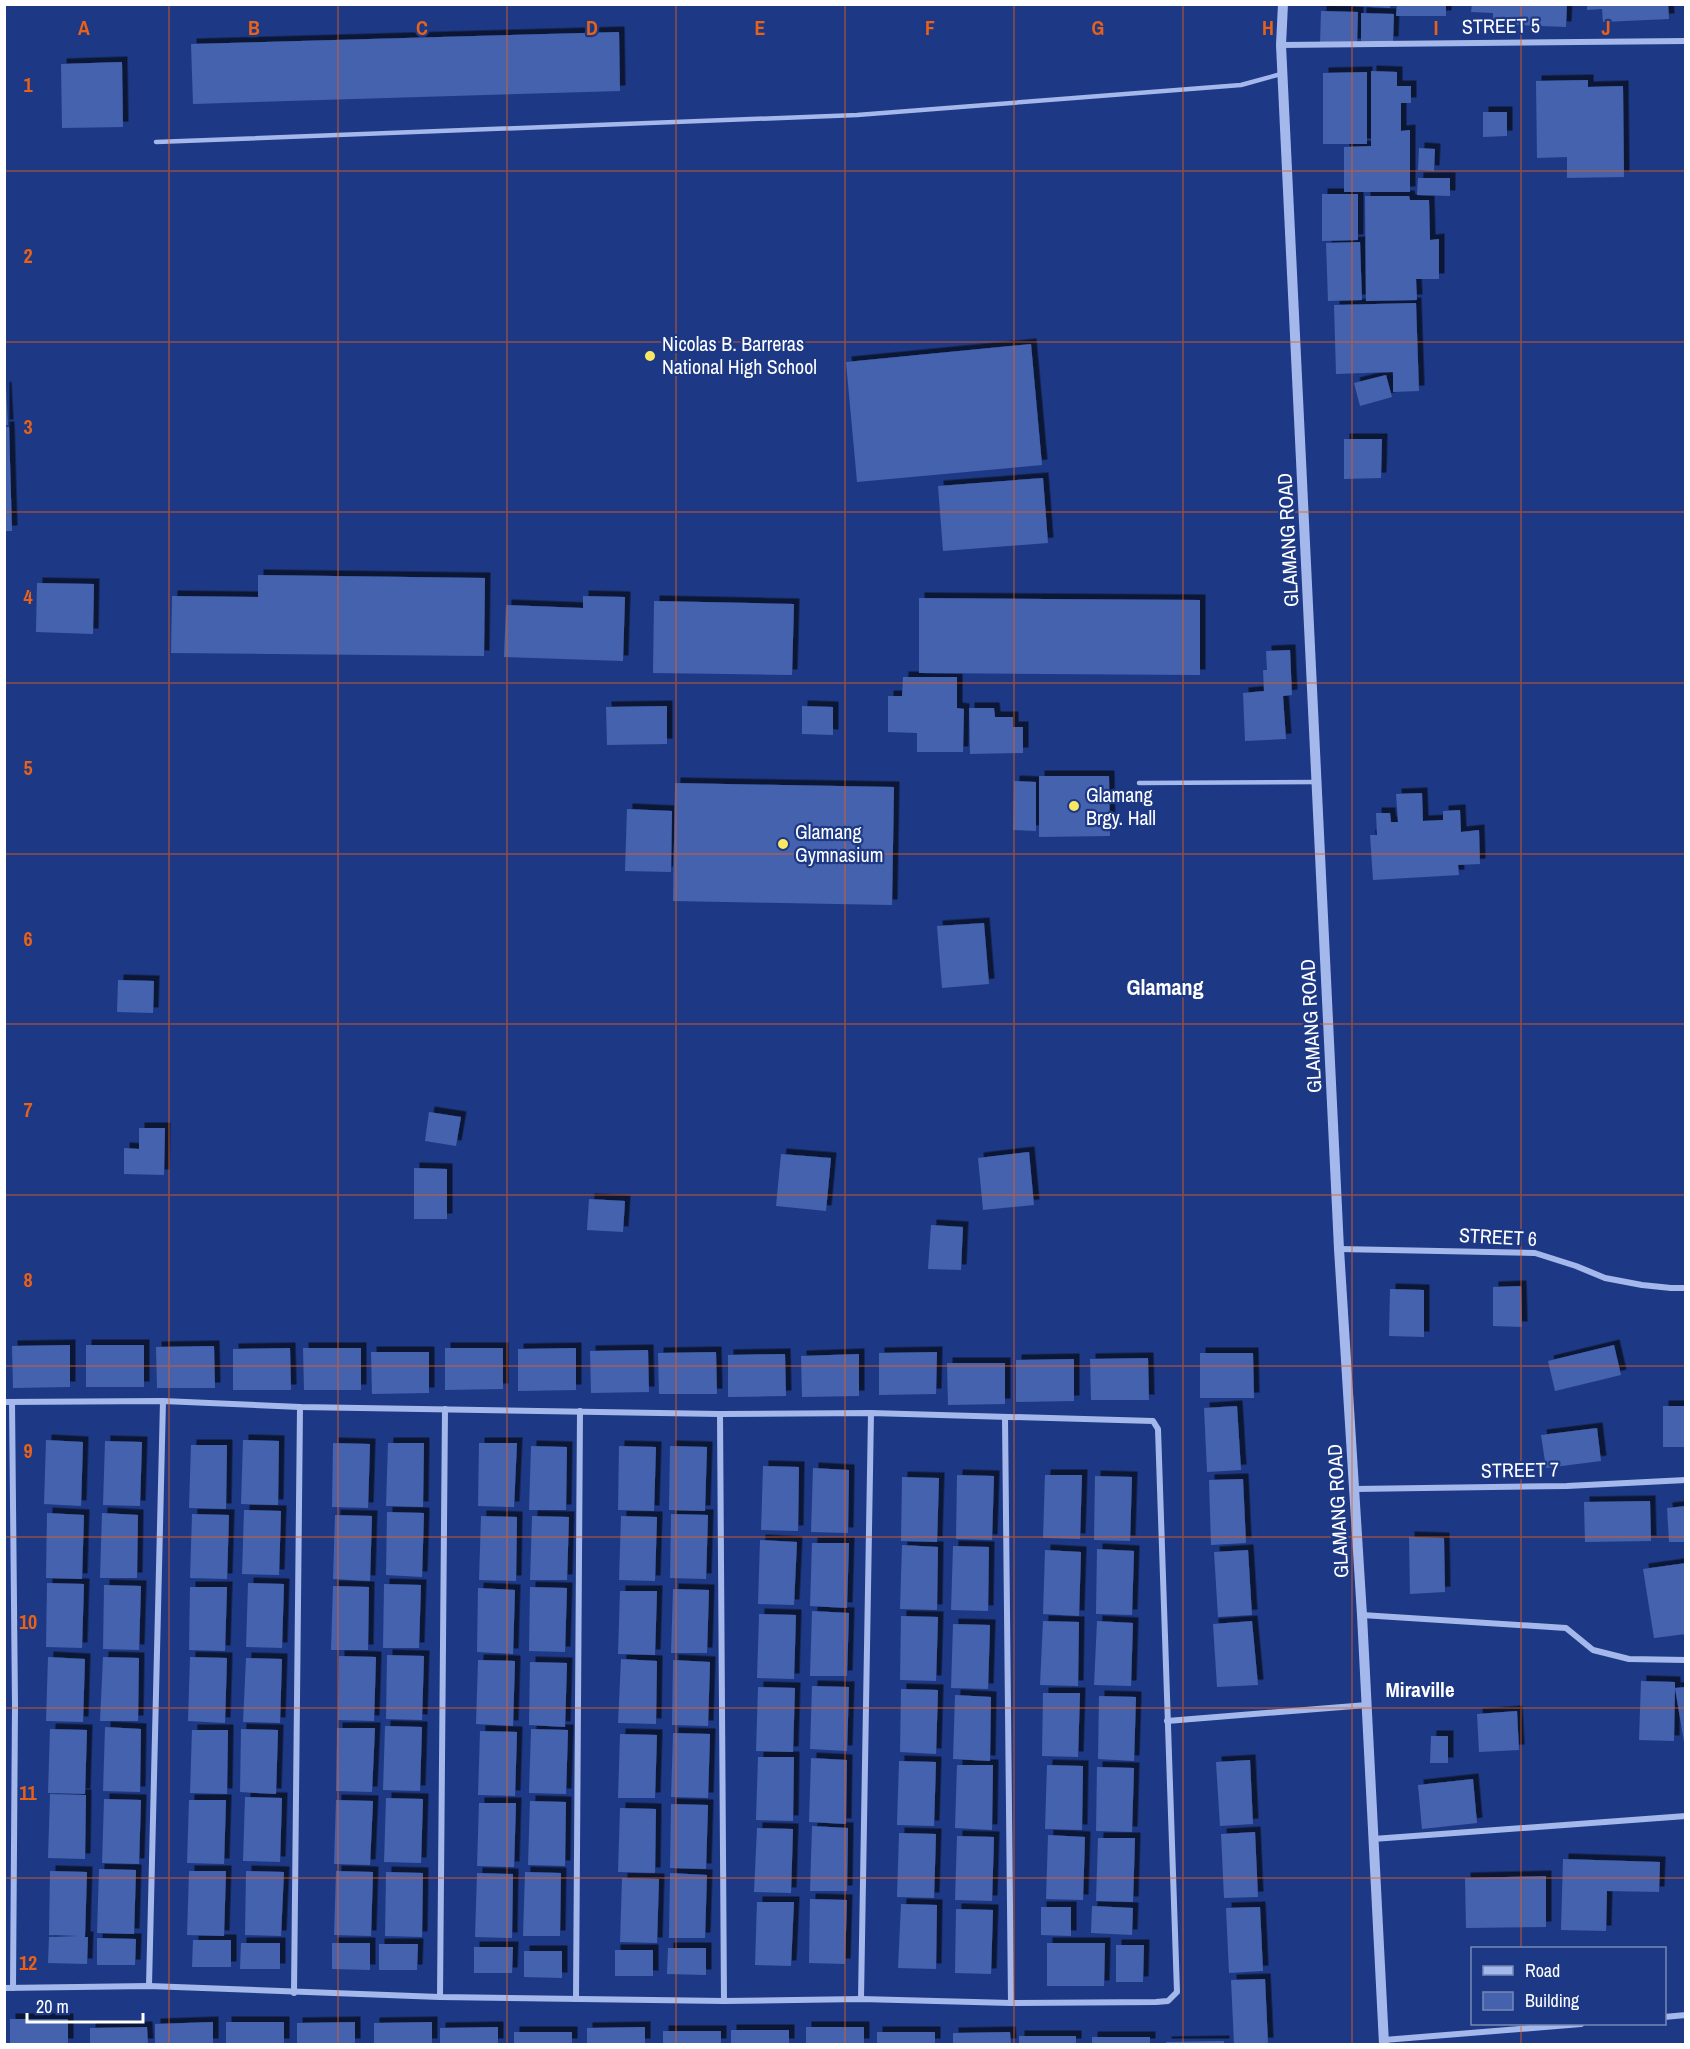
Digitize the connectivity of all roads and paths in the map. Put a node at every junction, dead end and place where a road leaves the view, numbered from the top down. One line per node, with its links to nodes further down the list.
1 (1283, 4): 3 (street, GLAMANG ROAD)
2 (1686, 41): 3 (street, STREET 5)
3 (1281, 45): 4 (street, GLAMANG ROAD)
4 (1283, 73): 5 (lane); 6 (street, GLAMANG ROAD)
5 (156, 142)
6 (1317, 782): 7 (lane); 8 (street, GLAMANG ROAD)
7 (1139, 783)
8 (1339, 1249): 9 (street, STREET 6); 19 (street, GLAMANG ROAD)
9 (1686, 1288)
10 (163, 1401): 11 (street); 12 (street); 28 (street)
11 (8, 1402): 27 (street)
12 (300, 1407): 13 (street); 31 (street)
13 (445, 1409): 14 (street); 32 (street)
14 (580, 1411): 16 (street); 33 (street)
15 (871, 1413): 16 (street); 17 (street); 34 (street)
16 (720, 1414): 35 (street)
17 (1005, 1417): 23 (street); 36 (street)
18 (1686, 1480): 19 (street, STREET 7)
19 (1355, 1489): 20 (street, GLAMANG ROAD)
20 (1362, 1615): 21 (street); 22 (street, GLAMANG ROAD)
21 (1686, 1660)
22 (1367, 1705): 23 (street); 25 (street, GLAMANG ROAD)
23 (1167, 1721): 36 (street)
24 (1686, 1816): 25 (street)
25 (1373, 1839): 40 (street, GLAMANG ROAD)
26 (4, 1843): 27 (street)
27 (15, 1844): 30 (street)
28 (149, 1986): 30 (street); 31 (street)
29 (4, 1988): 30 (street)
30 (14, 1988)
31 (294, 1993): 32 (street)
32 (440, 1997): 33 (street)
33 (576, 1999): 35 (street)
34 (861, 1999): 35 (street); 36 (street)
35 (724, 2001)
36 (1011, 2003)
37 (1686, 2015): 38 (street)
38 (1666, 2017)
39 (1570, 2025): 40 (street)
40 (1384, 2042)

